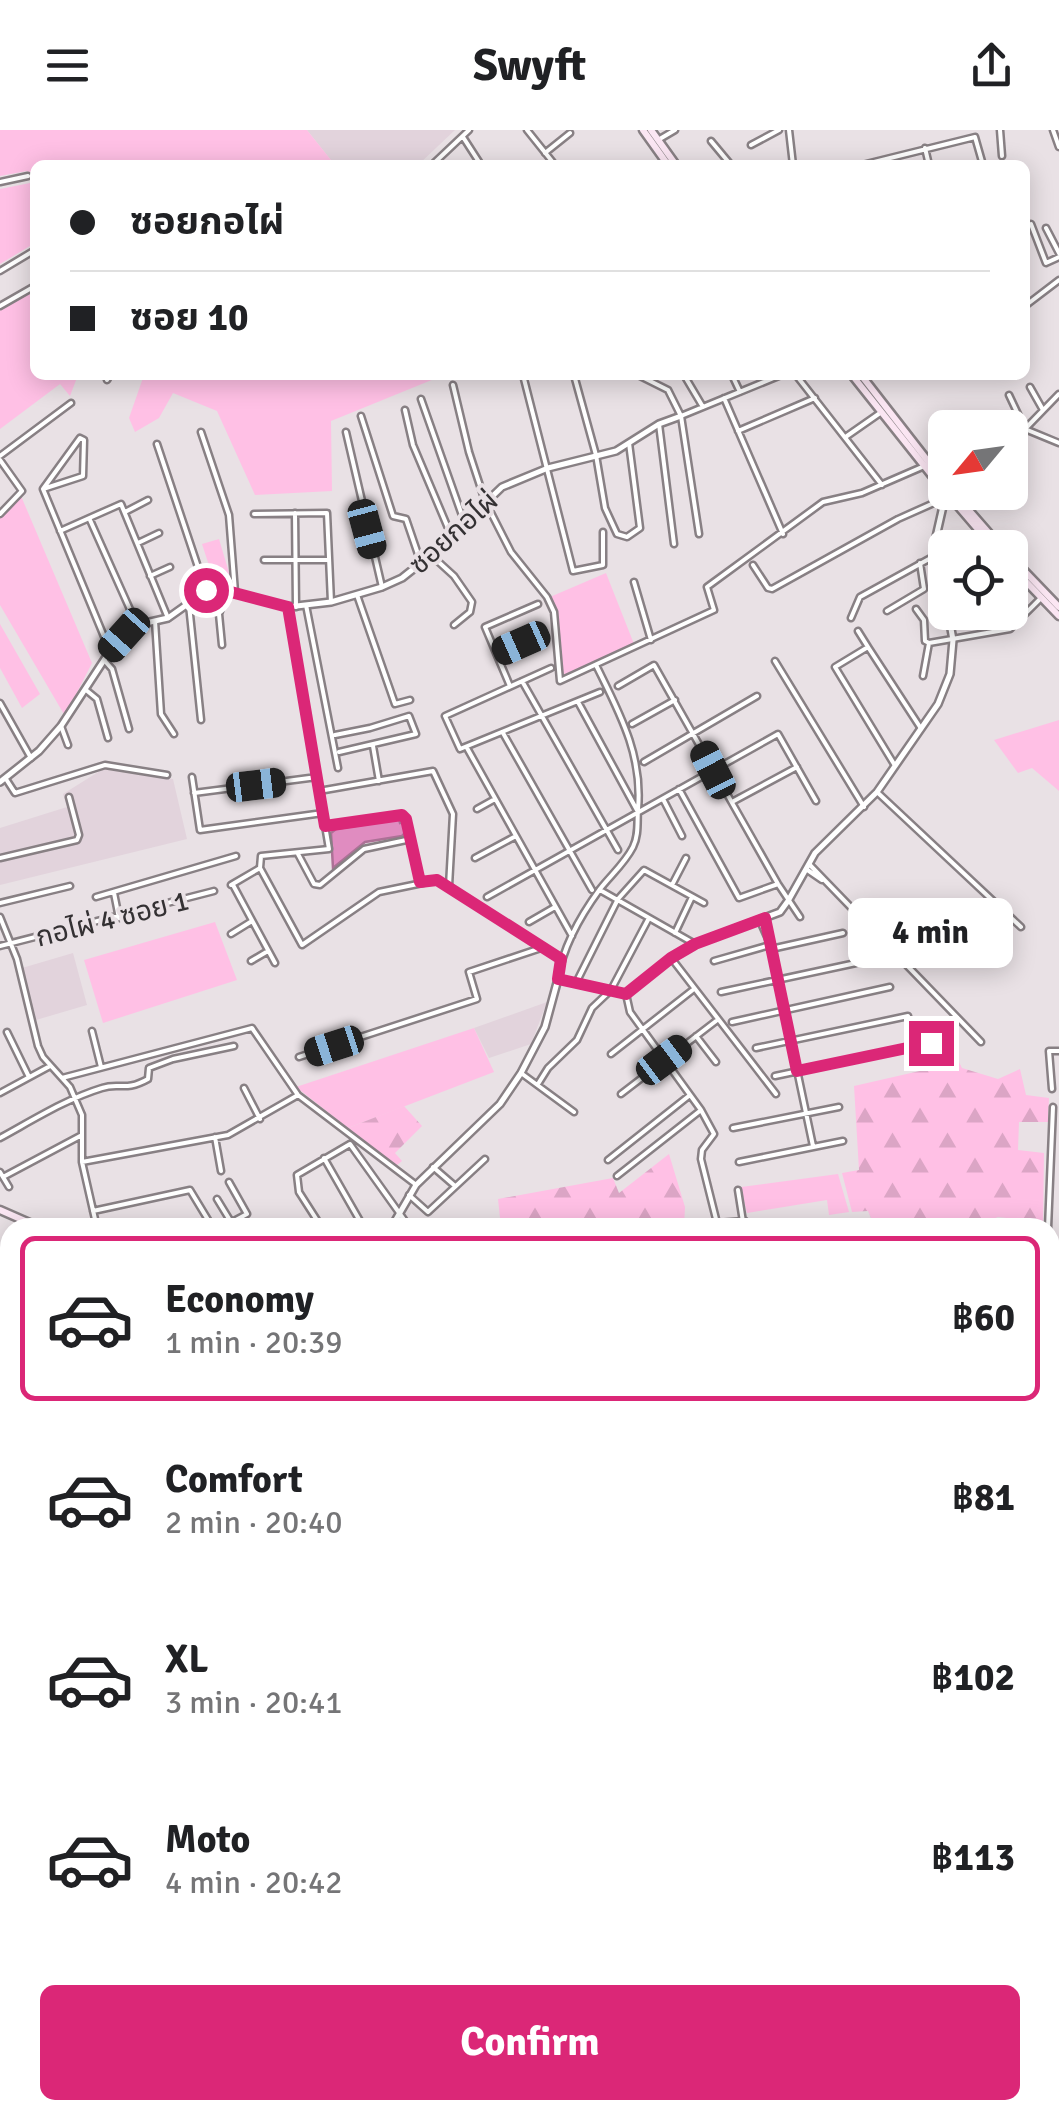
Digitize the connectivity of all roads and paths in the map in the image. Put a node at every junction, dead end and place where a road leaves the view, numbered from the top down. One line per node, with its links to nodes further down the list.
1 (469, 130): 11 (street)
2 (527, 130): 17 (street)
3 (642, 130): 23 (main road)
4 (651, 130): 12 (main road)
5 (675, 130): 12 (street)
6 (779, 130): 14 (street)
7 (790, 130): 26 (street)
8 (1000, 130): 18 (street)
9 (1052, 130): 15 (street)
10 (570, 133): 17 (street)
11 (463, 137): 19 (street); 21 (street)
12 (658, 140): 24 (main road)
13 (711, 141): 25 (street)
14 (750, 145)
15 (1059, 147)
16 (925, 148): 27 (street); 28 (street); 29 (street)
17 (546, 153): 22 (street)
18 (1002, 156)
19 (440, 158): 20 (street)
20 (438, 160)
21 (478, 160)
22 (551, 160)
23 (664, 160)
24 (672, 160)
25 (727, 160)
26 (793, 160)
27 (887, 160)
28 (928, 160)
29 (982, 160)
30 (28, 176): 31 (street)
31 (0, 182)
32 (1031, 224): 35 (street)
33 (1046, 228): 35 (street)
34 (30, 253): 36 (street)
35 (1059, 255)
36 (0, 271)
37 (1059, 280): 39 (street)
38 (30, 289): 40 (street)
39 (1030, 302)
40 (0, 306)
41 (525, 380): 79 (street)
42 (575, 380): 76 (street)
43 (648, 380): 65 (street)
44 (687, 380): 59 (street)
45 (734, 380): 52 (street)
46 (768, 380): 52 (street)
47 (800, 380): 56 (street)
48 (856, 380): 63 (main road)
49 (865, 380): 78 (main road)
50 (453, 384): 83 (street)
51 (1030, 387): 62 (street)
52 (740, 392): 55 (street)
53 (1059, 394): 62 (street)
54 (1010, 395): 61 (street)
55 (724, 398): 59 (street); 69 (street)
56 (815, 398): 69 (street); 72 (street)
57 (422, 399): 92 (street)
58 (71, 404): 77 (street)
59 (703, 407): 65 (street)
60 (405, 410): 100 (street)
61 (1017, 410)
62 (1043, 410): 67 (street)
63 (881, 412): 72 (street); 78 (main road)
64 (361, 416): 108 (street)
65 (681, 416): 66 (street, ซอยกอไผ่); 98 (street)
66 (660, 424): 73 (street, ซอยกอไผ่); 102 (street)
67 (1028, 426)
68 (1028, 430): 75 (street)
69 (738, 431): 99 (street)
70 (201, 432): 118 (street)
71 (346, 432): 116 (street)
72 (847, 436): 80 (street)
73 (629, 443): 76 (street, ซอยกอไผ่); 76 (street)
74 (156, 444): 117 (street)
75 (1059, 444)
76 (596, 455): 79 (street, ซอยกอไผ่)
77 (0, 458): 89 (street)
78 (928, 466): 80 (street)
79 (548, 468): 83 (street, ซอยกอไผ่); 96 (street)
80 (882, 485): 99 (street)
81 (43, 489): 81 (street); 95 (street)
82 (148, 500): 87 (street)
83 (485, 501): 92 (street, ซอยกอไผ่); 147 (street)
84 (928, 503): 110 (street)
85 (961, 510): 93 (main road)
86 (964, 510): 94 (main road)
87 (124, 512): 91 (street); 101 (street)
88 (295, 513): 90 (street); 104 (street); 107 (street)
89 (0, 514)
90 (254, 514)
91 (89, 518): 95 (street); 134 (street)
92 (464, 521): 100 (street, ซอยกอไผ่)
93 (978, 530)
94 (984, 530)
95 (60, 531): 143 (street)
96 (602, 532)
97 (159, 533): 101 (street)
98 (699, 534)
99 (783, 534): 138 (street)
100 (451, 535): 103 (street, ซอยกอไผ่)
101 (138, 543): 113 (street)
102 (674, 544)
103 (431, 555): 108 (street, ซอยกอไผ่); 133 (street)
104 (295, 559): 106 (street); 107 (street); 125 (street)
105 (928, 559): 109 (street)
106 (264, 560)
107 (329, 560): 121 (street)
108 (422, 563): 116 (street, ซอยกอไผ่)
109 (920, 563): 128 (street); 131 (street)
110 (753, 564)
111 (170, 567): 113 (street)
112 (1028, 575): 126 (main road)
113 (150, 576): 130 (street)
114 (634, 582): 138 (street)
115 (1028, 584): 120 (main road)
116 (382, 586): 119 (street, ซอยกอไผ่)
117 (206, 590): 118 (street, ซอยกอไผ่); 122 (street)
118 (231, 592): 125 (street, ซอยกอไผ่); 141 (street)
119 (356, 595): 121 (street, ซอยกอไผ่); 156 (street)
120 (1041, 598): 129 (main road); 139 (street)
121 (331, 602): 124 (street, ซอยกอไผ่)
122 (189, 604): 130 (street); 161 (street)
123 (538, 604): 144 (street)
124 (306, 605): 125 (street, ซอยกอไผ่); 181 (street)
125 (292, 607): 185 (street)
126 (1059, 607)
127 (916, 609): 140 (street)
128 (888, 612)
129 (1059, 616)
130 (168, 618): 132 (street)
131 (851, 618)
132 (155, 622): 134 (street); 168 (street)
133 (454, 625)
134 (137, 626): 143 (street)
135 (951, 630): 139 (street)
136 (858, 631): 142 (street)
137 (544, 633): 144 (street)
138 (651, 640): 147 (street)
139 (953, 640): 140 (street); 164 (street)
140 (929, 643): 149 (street)
141 (222, 645)
142 (868, 648): 164 (street); 179 (street)
143 (110, 651): 145 (street)
144 (498, 653): 151 (street)
145 (104, 660): 153 (street); 165 (street)
146 (775, 661): 197 (street)
147 (596, 665): 199 (street)
148 (551, 668): 150 (street)
149 (923, 676)
150 (522, 681): 151 (street); 160 (street)
151 (510, 686): 175 (street)
152 (618, 686): 157 (street)
153 (86, 690): 163 (street); 171 (street)
154 (600, 692): 158 (street)
155 (757, 696): 167 (street)
156 (410, 700)
157 (674, 700): 162 (street); 167 (street)
158 (577, 701): 160 (street); 199 (street)
159 (0, 703): 177 (street)
160 (541, 716): 166 (street); 202 (street)
161 (201, 720)
162 (632, 724)
163 (61, 726): 173 (street); 177 (street)
164 (920, 727): 179 (street)
165 (129, 729)
166 (503, 733): 175 (street); 206 (street)
167 (694, 733): 178 (street); 182 (street)
168 (174, 734)
169 (416, 734): 170 (street); 172 (street); 174 (street)
170 (335, 735)
171 (108, 738)
172 (420, 742)
173 (68, 745)
174 (373, 746): 176 (street); 187 (street)
175 (467, 748): 193 (street)
176 (339, 752)
177 (31, 758): 186 (street)
178 (644, 762)
179 (894, 764): 190 (street)
180 (798, 767): 182 (street); 195 (street); 196 (street)
181 (338, 768)
182 (713, 770): 188 (street); 196 (street)
183 (166, 774): 186 (street)
184 (192, 777): 191 (street)
185 (317, 777): 189 (street); 191 (street)
186 (3, 781)
187 (379, 781): 189 (street); 220 (street)
188 (679, 790): 194 (street); 218 (street)
189 (319, 791): 200 (street)
190 (877, 792): 197 (street); 240 (street)
191 (194, 793): 200 (street)
192 (69, 797): 210 (street)
193 (496, 799): 198 (street); 203 (street)
194 (663, 799): 199 (street); 204 (street)
195 (816, 801)
196 (732, 802): 218 (street)
197 (864, 807): 213 (street)
198 (477, 809)
199 (638, 812): 202 (street); 222 (street)
200 (323, 813): 201 (street)
201 (325, 826): 205 (street); 208 (street)
202 (606, 830): 206 (street); 207 (street)
203 (516, 836): 211 (street); 215 (street)
204 (682, 836)
205 (411, 839): 208 (street); 216 (street)
206 (570, 850): 215 (street); 221 (street)
207 (618, 850)
208 (297, 853): 214 (street)
209 (236, 856): 223 (street)
210 (0, 858)
211 (475, 858)
212 (686, 858): 217 (street)
213 (808, 866): 229 (street); 274 (street)
214 (260, 868): 216 (street); 238 (street)
215 (535, 870): 226 (street); 232 (street)
216 (420, 882): 220 (street)
217 (672, 884): 227 (street); 228 (street)
218 (778, 884): 229 (street)
219 (70, 886): 230 (street)
220 (450, 887): 249 (street)
221 (592, 890)
222 (600, 890): 228 (street); 244 (street)
223 (114, 892): 225 (street); 235 (street)
224 (214, 892): 235 (street, กอไผ่ 4 ซอย 1)
225 (96, 897)
226 (488, 897)
227 (692, 897): 231 (street); 241 (street)
228 (618, 899): 236 (street); 259 (street)
229 (788, 901): 233 (street); 237 (street)
230 (0, 903)
231 (704, 903)
232 (555, 906): 239 (street); 244 (street)
233 (800, 916)
234 (0, 917): 245 (street)
235 (120, 918): 245 (street, กอไผ่ 4 ซอย 1)
236 (650, 918): 241 (street); 262 (street)
237 (762, 919): 246 (street); 247 (street)
238 (252, 921): 243 (street); 250 (street)
239 (528, 922)
240 (1021, 927)
241 (674, 932): 246 (street)
242 (843, 933): 247 (street)
243 (231, 934)
244 (572, 936): 252 (street)
245 (10, 943): 248 (street, กอไผ่ 4 ซอย 1); 283 (street)
246 (695, 944): 251 (street)
247 (770, 944): 254 (street); 258 (street)
248 (0, 946)
249 (544, 947): 252 (street); 280 (street)
250 (268, 951): 253 (street); 255 (street)
251 (671, 958): 261 (street); 264 (street)
252 (561, 959): 257 (street)
253 (250, 961)
254 (714, 961)
255 (275, 963)
256 (856, 963): 258 (street)
257 (558, 979): 259 (street); 286 (street)
258 (778, 979): 263 (street); 265 (street)
259 (576, 982): 262 (street)
260 (890, 987): 265 (street)
261 (694, 989): 267 (street); 269 (street)
262 (611, 990): 264 (street); 292 (street)
263 (721, 992)
264 (626, 994): 269 (street)
265 (784, 1009): 268 (street); 273 (street)
266 (908, 1016): 273 (street)
267 (717, 1019): 272 (street); 298 (street)
268 (732, 1022)
269 (641, 1029): 279 (street); 281 (street)
270 (92, 1031): 284 (street)
271 (7, 1032): 288 (street)
272 (696, 1036): 281 (street); 282 (street)
273 (790, 1040): 277 (street); 285 (street)
274 (981, 1042)
275 (931, 1043): 285 (street)
276 (234, 1046): 300 (street)
277 (756, 1048)
278 (1059, 1051): 290 (street)
279 (611, 1054)
280 (299, 1058)
281 (664, 1060): 296 (street); 297 (street)
282 (716, 1062)
283 (50, 1066): 288 (street); 289 (street)
284 (101, 1067): 289 (street); 299 (street)
285 (797, 1071): 287 (street); 305 (street)
286 (521, 1074): 292 (street); 318 (street)
287 (775, 1076)
288 (29, 1077): 295 (street)
289 (62, 1078): 300 (street)
290 (1051, 1081): 291 (street); 294 (street)
291 (1059, 1082)
292 (538, 1084): 304 (street)
293 (244, 1088): 306 (street)
294 (1052, 1089)
295 (0, 1092)
296 (621, 1094)
297 (690, 1094): 303 (street); 315 (street)
298 (776, 1094)
299 (298, 1095): 306 (street); 323 (street)
300 (76, 1097): 308 (street); 310 (street)
301 (839, 1107): 305 (street)
302 (1053, 1107): 341 (street)
303 (702, 1110): 321 (street); 339 (street)
304 (574, 1112)
305 (806, 1113): 307 (street); 312 (street)
306 (260, 1119): 309 (street)
307 (733, 1128)
308 (82, 1134): 316 (street); 320 (street)
309 (215, 1137): 316 (street); 319 (street)
310 (0, 1138)
311 (843, 1141): 312 (street)
312 (813, 1146): 317 (street)
313 (324, 1158): 330 (street); 335 (street); 336 (street)
314 (485, 1159): 324 (street)
315 (608, 1160)
316 (82, 1162): 329 (street)
317 (740, 1162)
318 (433, 1167): 323 (street); 324 (street)
319 (221, 1171)
320 (2, 1175): 325 (street)
321 (617, 1176)
322 (229, 1182): 334 (street)
323 (416, 1185): 327 (street)
324 (455, 1186): 327 (street)
325 (9, 1188)
326 (738, 1190): 340 (street)
327 (409, 1195): 330 (street)
328 (217, 1198): 333 (street)
329 (93, 1211): 331 (street); 332 (street)
330 (398, 1215): 337 (street); 338 (street)
331 (95, 1218)
332 (207, 1218)
333 (229, 1218)
334 (239, 1218)
335 (316, 1218)
336 (358, 1218)
337 (396, 1218)
338 (401, 1218)
339 (716, 1218)
340 (744, 1218)
341 (1047, 1218)

